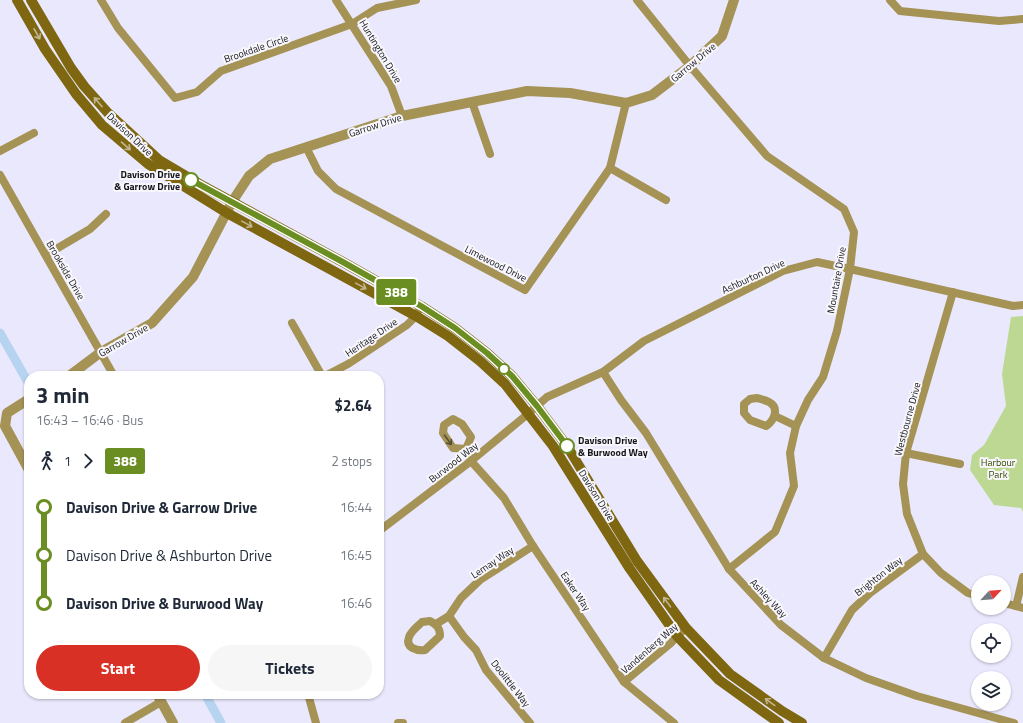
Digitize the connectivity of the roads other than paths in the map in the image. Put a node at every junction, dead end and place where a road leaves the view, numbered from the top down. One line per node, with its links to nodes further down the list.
1 (18, 0): 23 (main road, Davison Drive, one-way to 23)
2 (31, 0): 22 (main road, Davison Drive, one-way to 2)
3 (101, 0): 10 (street, Brookdale Circle)
4 (336, 0): 10 (street, Huntington Drive)
5 (416, 0): 10 (street)
6 (637, 0): 11 (street, Mountaire Drive)
7 (734, 0): 11 (street, Garrow Drive)
8 (890, 0): 9 (street)
9 (1023, 19)
10 (352, 24): 14 (street, Huntington Drive)
11 (690, 66): 13 (street, Garrow Drive); 26 (street, Mountaire Drive)
12 (472, 102): 13 (street, Garrow Drive); 14 (street, Garrow Drive); 18 (street)
13 (626, 103): 19 (street, Limewood Drive)
14 (402, 116): 16 (street, Garrow Drive)
15 (34, 133): 17 (street)
16 (306, 147): 19 (street, Limewood Drive); 22 (street, Garrow Drive)
17 (0, 151)
18 (490, 154)
19 (610, 168): 21 (street)
20 (0, 174): 25 (street, Brookside Drive)
21 (666, 200)
22 (232, 202): 23 (street, Garrow Drive); 29 (main road, Davison Drive)
23 (227, 213): 30 (main road, Davison Drive, one-way to 30); 32 (street, Garrow Drive)
24 (106, 214): 25 (street)
25 (46, 255): 32 (street, Brookside Drive)
26 (850, 269): 27 (street, Ashburton Drive); 37 (street, Ashburton Drive); 42 (street, Mountaire Drive)
27 (953, 292): 28 (street, Ashburton Drive); 44 (street, Westbourne Drive)
28 (1023, 305)
29 (421, 306): 30 (street, Heritage Drive); 39 (main road, Davison Drive)
30 (416, 316): 36 (street, Heritage Drive); 40 (main road, Davison Drive)
31 (292, 323): 35 (street)
32 (101, 352): 33 (street, Garrow Drive); 34 (street, Brookside Drive)
33 (76, 371)
34 (111, 371)
35 (320, 371)
36 (333, 371)
37 (603, 372): 39 (street, Ashburton Drive); 51 (street, Ashley Way)
38 (24, 402): 45 (street)
39 (537, 406): 40 (street, Burwood Way); 57 (main road, Davison Drive, one-way to 39)
40 (529, 414): 46 (street, Burwood Way); 58 (main road, Davison Drive)
41 (775, 416): 42 (street)
42 (796, 426): 51 (street, Mountaire Drive)
43 (466, 449): 46 (street, Eaker Way)
44 (906, 453): 47 (street); 50 (street, Westbourne Drive)
45 (24, 461)
46 (471, 461): 48 (street, Burwood Way); 49 (street, Eaker Way)
47 (960, 464)
48 (384, 527)
49 (533, 546): 55 (street, Lemay Way); 60 (street, Eaker Way)
50 (923, 554): 53 (street, Westbourne Drive); 59 (street, Brighton Way)
51 (729, 569): 59 (street, Ashley Way)
52 (1023, 577): 54 (street)
53 (971, 594)
54 (1020, 607)
55 (449, 616): 56 (street); 69 (street, Doolittle Way)
56 (436, 624)
57 (686, 628): 58 (street, Vandenberg Way); 72 (main road, Davison Drive, one-way to 57)
58 (676, 636): 60 (street, Vandenberg Way); 71 (main road, Davison Drive)
59 (824, 658): 73 (street, Ashley Way)
60 (624, 682): 70 (street, Eaker Way)
61 (158, 699): 64 (street)
62 (160, 699): 65 (street)
63 (309, 699): 66 (street)
64 (125, 723)
65 (173, 723)
66 (316, 723)
67 (398, 723): 68 (street)
68 (403, 723)
69 (530, 723)
70 (674, 723)
71 (778, 723)
72 (802, 723)
73 (1014, 723)

